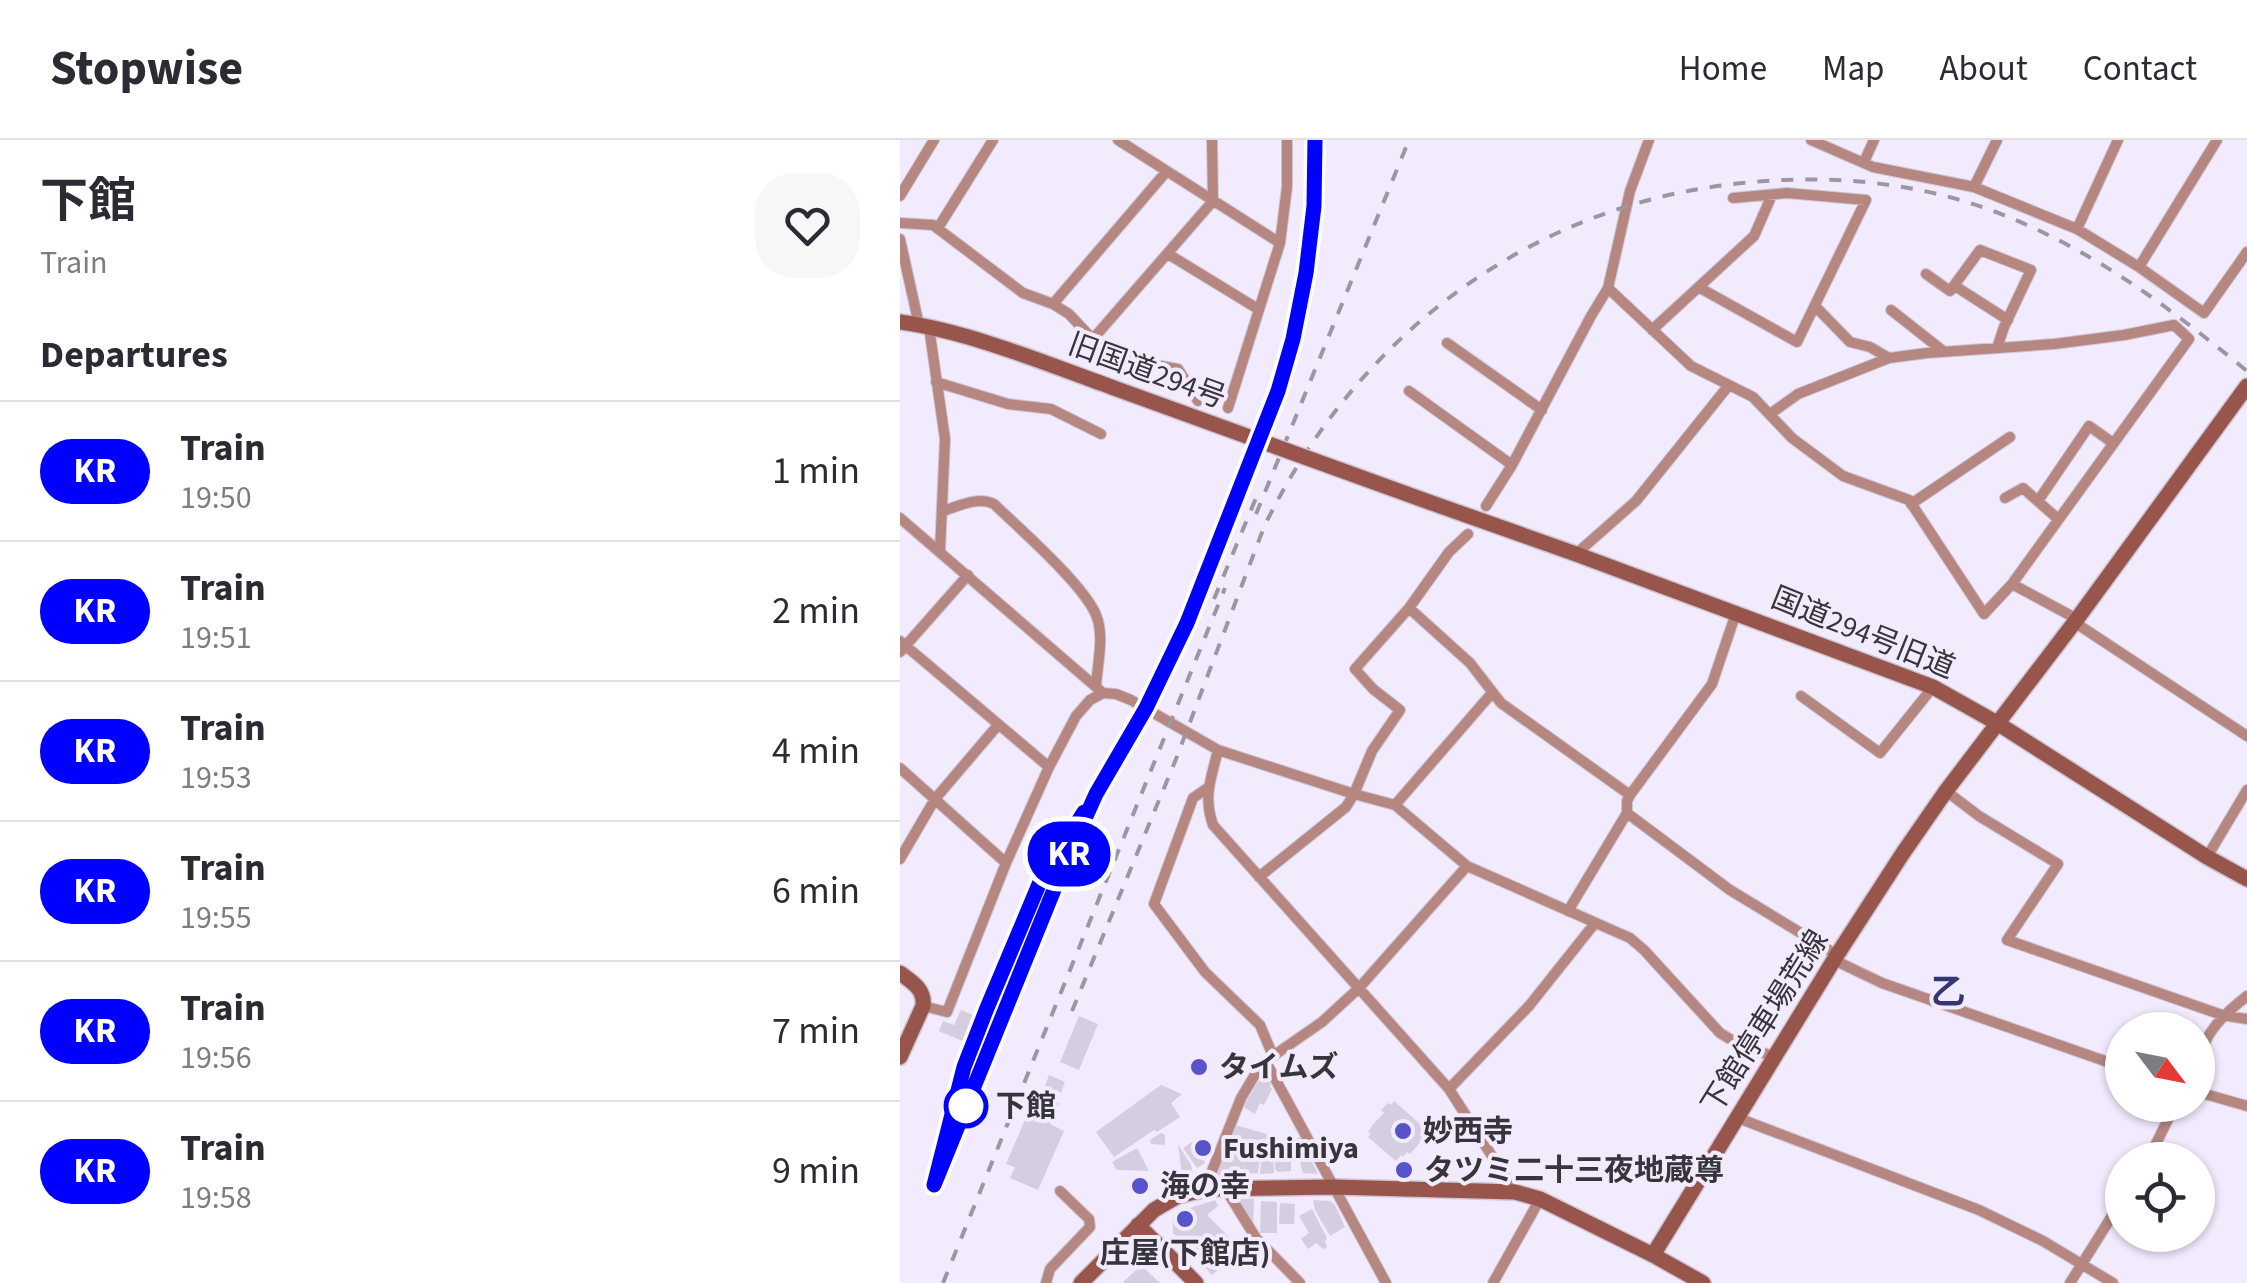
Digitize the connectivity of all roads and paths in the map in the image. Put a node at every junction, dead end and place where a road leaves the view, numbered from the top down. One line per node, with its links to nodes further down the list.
1 (934, 140): 17 (street)
2 (993, 140): 21 (street)
3 (1118, 140): 12 (street)
4 (1212, 140): 19 (street)
5 (1287, 140): 24 (street)
6 (1649, 140): 30 (street)
7 (1810, 140): 13 (street)
8 (1874, 140): 13 (street)
9 (1996, 140): 15 (street)
10 (2118, 140): 22 (street)
11 (2217, 140): 27 (street)
12 (1130, 144): 14 (street)
13 (1864, 162): 15 (street)
14 (1166, 172): 19 (street); 32 (street)
15 (1974, 188): 22 (street)
16 (1772, 194): 18 (street); 31 (street); 33 (street)
17 (900, 196)
18 (1733, 198)
19 (1213, 201): 24 (street); 26 (street)
20 (900, 224): 21 (street)
21 (938, 228): 32 (street)
22 (2078, 229): 27 (street)
23 (900, 239): 38 (street)
24 (1280, 243): 34 (street)
25 (2247, 252): 27 (street)
26 (1168, 254): 34 (street); 40 (street)
27 (2140, 267)
28 (1926, 274): 29 (street)
29 (1954, 286): 36 (street); 36 (street)
30 (1608, 288): 39 (street); 51 (street)
31 (1700, 288): 33 (street); 39 (street)
32 (1053, 304): 40 (street)
33 (1815, 306): 44 (street)
34 (1258, 309): 50 (street)
35 (1891, 310): 43 (street)
36 (2008, 320): 42 (street)
37 (900, 322): 38 (street, 旧国道294号)
38 (924, 326): 45 (street); 59 (street, 旧国道294号, bridge)
39 (1652, 330): 46 (street)
40 (1092, 340): 49 (street)
41 (1447, 343): 51 (street)
42 (1996, 348): 43 (street); 55 (street)
43 (1944, 352): 44 (street)
44 (1889, 358): 52 (street)
45 (936, 382): 53 (street); 62 (street)
46 (1729, 385): 52 (street); 67 (street)
47 (2247, 386): 72 (street, 下館停車場荒線)
48 (1409, 392): 56 (street)
49 (1198, 401)
50 (1228, 408)
51 (1542, 410): 56 (street)
52 (1770, 414): 60 (street)
53 (1100, 435)
54 (2010, 438): 60 (street)
55 (2113, 444): 58 (street); 64 (street)
56 (1512, 466): 61 (street)
57 (2005, 498): 58 (street)
58 (2038, 501): 64 (street)
59 (1428, 502): 67 (street, 国道294号旧道)
60 (1911, 504): 69 (street)
61 (1486, 506)
62 (943, 511): 66 (street); 75 (street)
63 (900, 518): 66 (street)
64 (2058, 519): 69 (street)
65 (1468, 534): 70 (street)
66 (940, 551): 68 (street)
67 (1576, 554): 71 (street, 国道294号旧道)
68 (968, 575): 73 (street); 75 (street)
69 (2012, 584): 72 (street)
70 (1410, 608): 76 (street); 87 (street)
71 (1736, 613): 74 (street, 国道294号旧道); 88 (street)
72 (2075, 621): 78 (street, 下館停車場荒線); 80 (street)
73 (902, 646): 79 (street)
74 (1933, 687): 77 (street); 78 (street, 国道294号旧道)
75 (1100, 690): 81 (street); 83 (street)
76 (1492, 694): 88 (street); 90 (street)
77 (1801, 696)
78 (1997, 723): 86 (street, 下館停車場荒線); 92 (street, 国道294号旧道)
79 (998, 725): 83 (street); 89 (street)
80 (2247, 736)
81 (1218, 750): 84 (street); 87 (street)
82 (900, 768): 89 (street)
83 (1049, 768): 94 (street)
84 (1208, 787): 96 (street); 110 (street)
85 (2247, 790): 92 (street)
86 (1946, 791): 100 (street, 下館停車場荒線); 105 (street)
87 (1354, 794): 90 (street); 96 (street)
88 (1630, 796): 91 (street)
89 (935, 799): 93 (street); 94 (street)
90 (1395, 804): 95 (street)
91 (1627, 813): 98 (street); 100 (street)
92 (2206, 856): 97 (street, 国道294号旧道)
93 (900, 859)
94 (1006, 863): 104 (street)
95 (1467, 866): 98 (street); 102 (street)
96 (1259, 877): 102 (street)
97 (2247, 878)
98 (1568, 912): 99 (street)
99 (1596, 923): 109 (street); 112 (street)
100 (1836, 958): 109 (street, 下館停車場荒線); 111 (street)
101 (900, 973): 104 (street)
102 (1359, 988): 110 (street); 112 (street)
103 (2247, 996): 105 (street)
104 (923, 1006): 108 (street)
105 (2222, 1015): 106 (street); 107 (street)
106 (2247, 1019)
107 (2215, 1026)
108 (901, 1054)
109 (1775, 1057): 115 (street, 下館停車場荒線)
110 (1269, 1059): 116 (street); 117 (street)
111 (2105, 1061)
112 (1448, 1089): 119 (street)
113 (2215, 1097): 114 (street)
114 (2247, 1106)
115 (1738, 1118): 123 (street, 下館停車場荒線); 124 (street)
116 (1334, 1187): 117 (street); 119 (street); 129 (street)
117 (1216, 1189): 121 (street); 128 (street)
118 (1060, 1191): 125 (street)
119 (1515, 1192): 120 (street)
120 (1540, 1199): 123 (street); 130 (street)
121 (1138, 1225): 126 (street); 127 (street)
122 (2105, 1227): 124 (street)
123 (1654, 1255): 131 (street)
124 (2081, 1265): 132 (street); 133 (street)
125 (1046, 1283)
126 (1081, 1283)
127 (1196, 1283)
128 (1300, 1283)
129 (1386, 1283)
130 (1492, 1283)
131 (1703, 1283)
132 (2070, 1283)
133 (2114, 1283)

